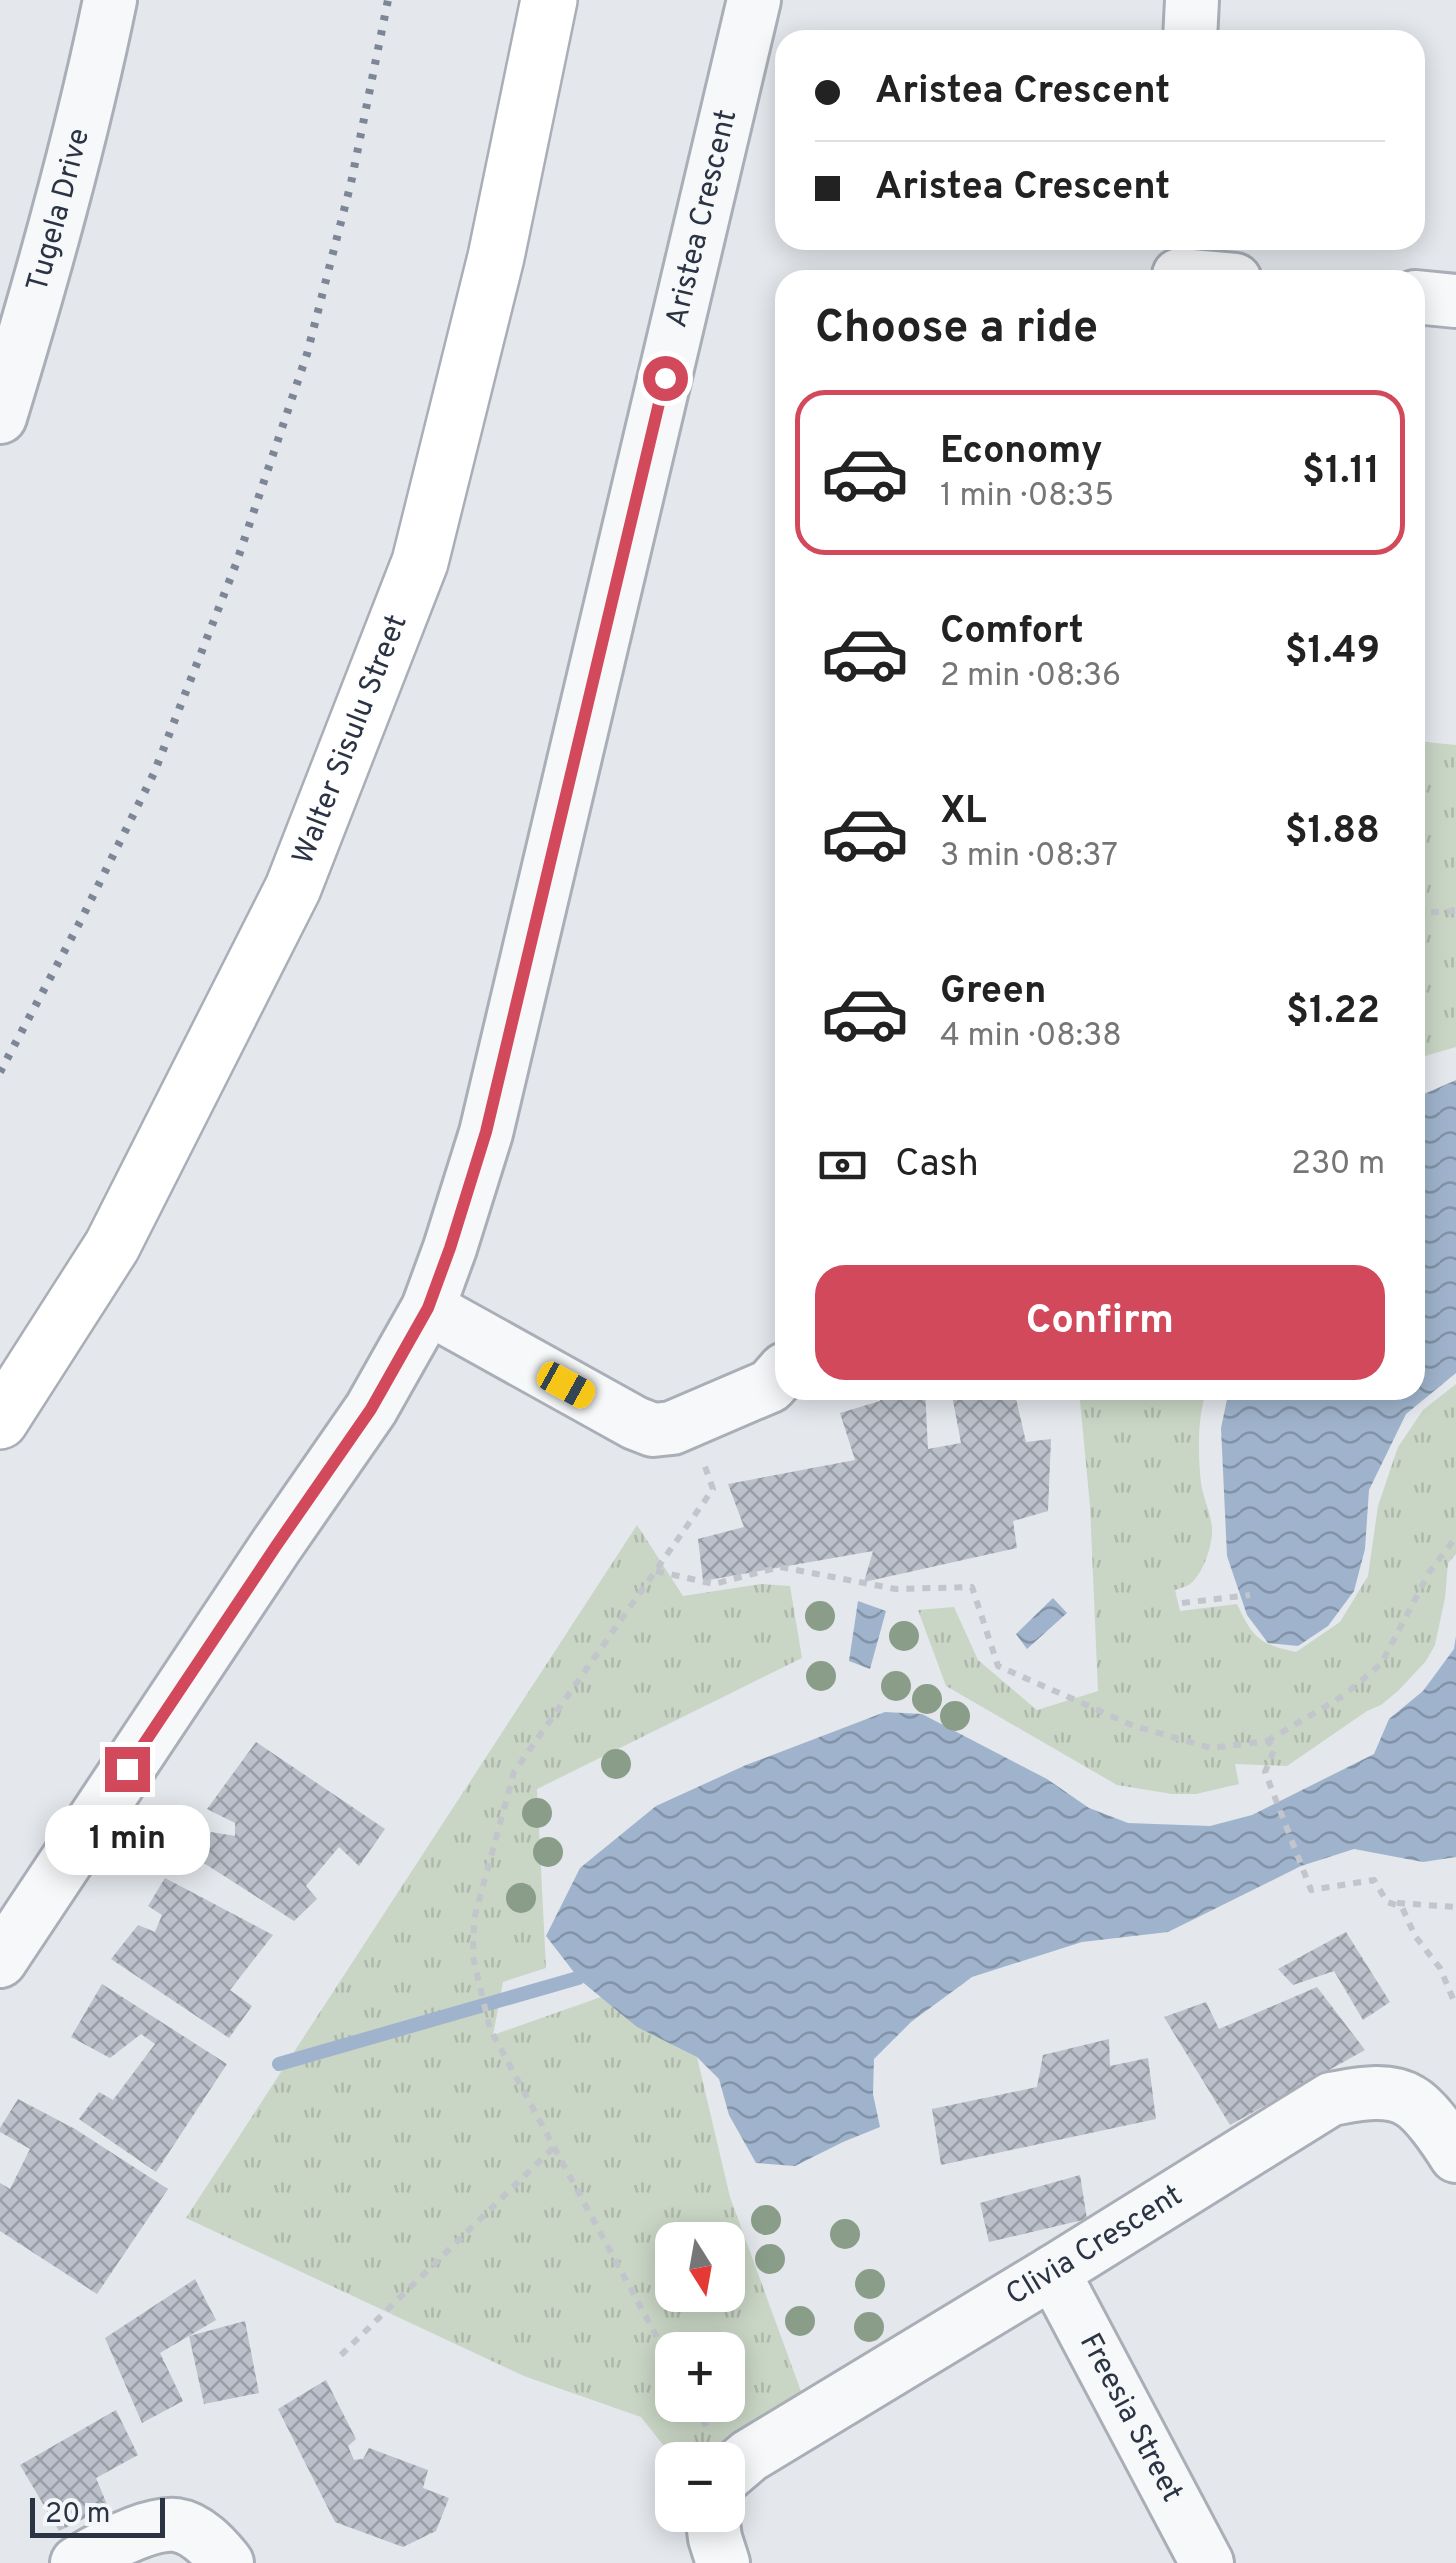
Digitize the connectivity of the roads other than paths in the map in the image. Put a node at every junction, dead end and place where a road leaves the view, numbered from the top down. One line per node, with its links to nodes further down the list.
1 (110, 0): 8 (street, Tugela Drive)
2 (549, 0): 11 (main road, Walter Sisulu Street)
3 (754, 0): 9 (street, Aristea Crescent)
4 (1192, 0): 5 (street)
5 (1190, 30)
6 (1425, 298): 7 (street)
7 (1456, 301)
8 (0, 417)
9 (428, 1308): 10 (street); 12 (street, Aristea Crescent)
10 (775, 1380)
11 (0, 1421)
12 (0, 1961)
13 (1456, 2156): 14 (street, Clivia Crescent)
14 (1053, 2272): 15 (street, Clivia Crescent); 20 (street, Freesia Street)
15 (745, 2459)
16 (714, 2532): 19 (street)
17 (77, 2563): 18 (street)
18 (228, 2563)
19 (723, 2563)
20 (1207, 2563)

